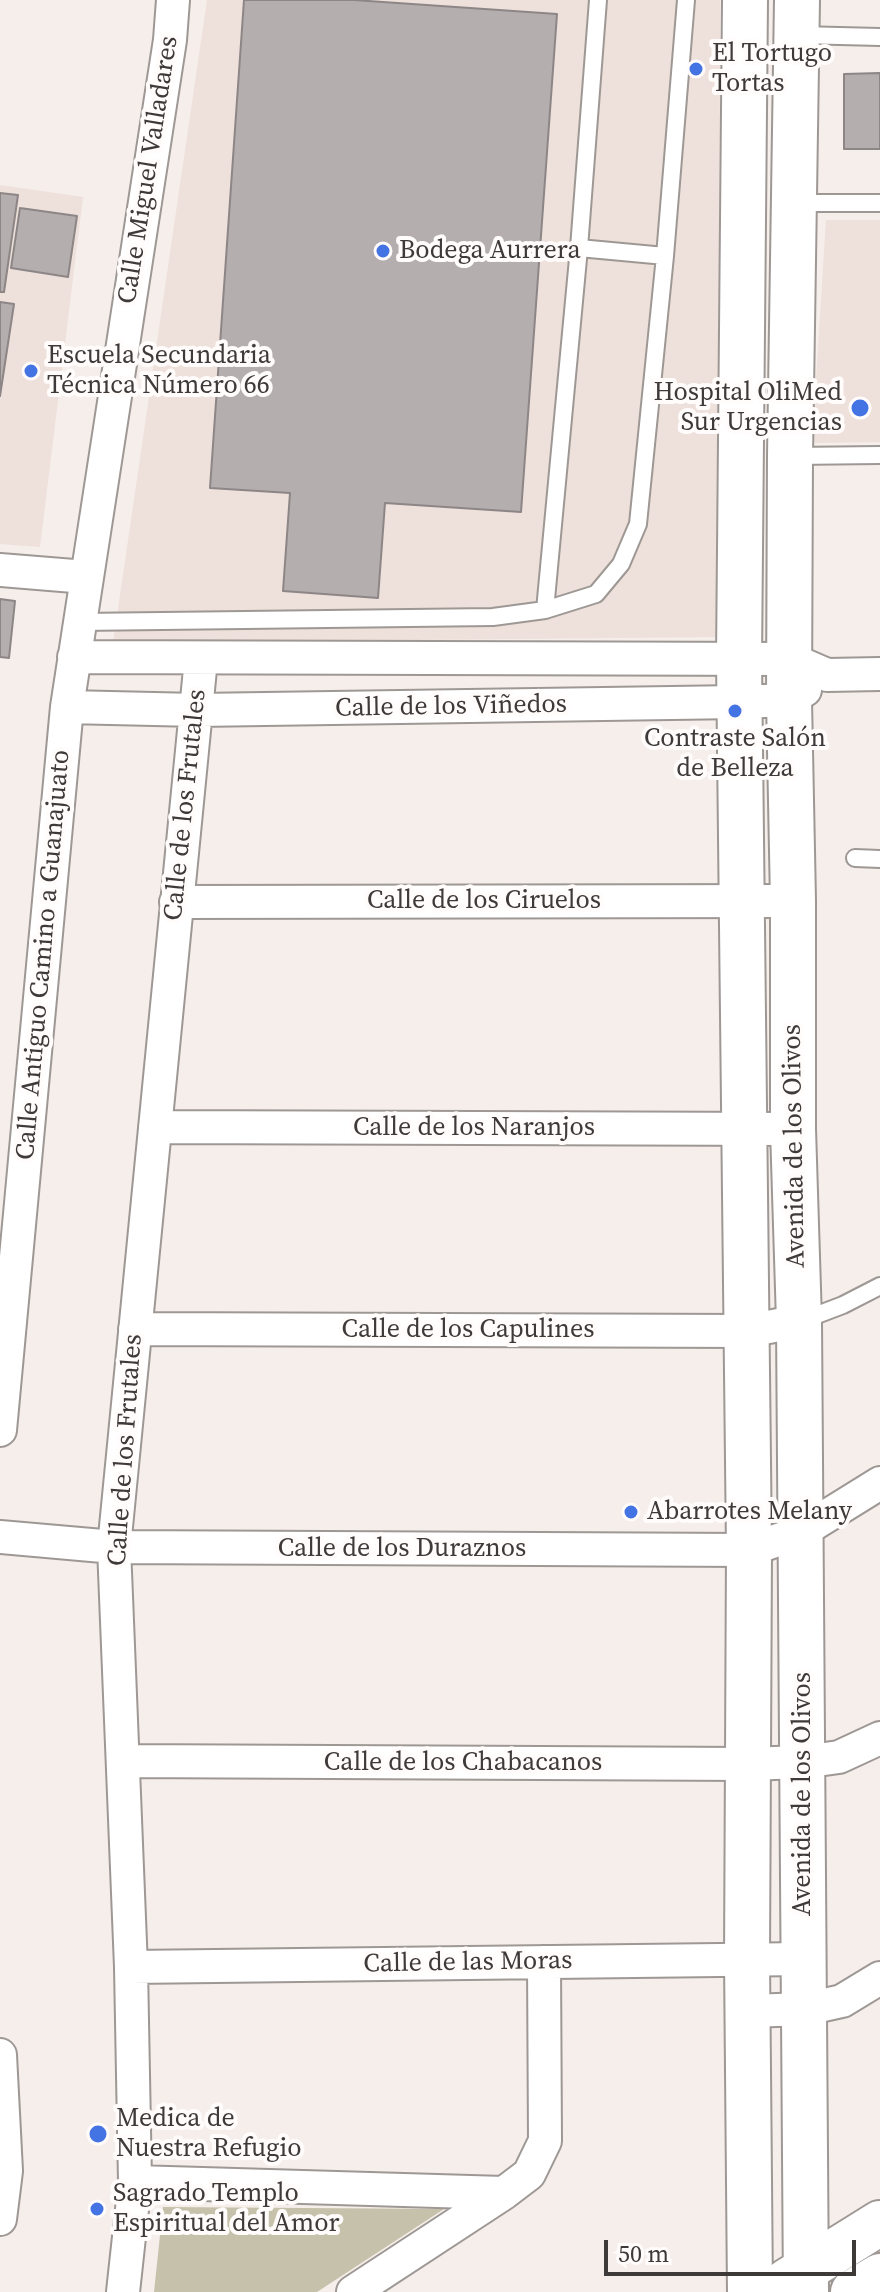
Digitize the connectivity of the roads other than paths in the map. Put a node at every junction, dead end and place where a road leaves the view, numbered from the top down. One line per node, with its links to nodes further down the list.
1 (173, 0): 16 (street, Calle Miguel Valladares)
2 (598, 0): 9 (lane)
3 (686, 0): 10 (lane)
4 (745, 0): 11 (street, Avenida de los Olivos)
5 (797, 18): 6 (lane); 7 (street, Avenida de los Olivos)
6 (880, 37)
7 (795, 203): 8 (lane); 12 (street, Avenida de los Olivos)
8 (880, 203)
9 (579, 248): 10 (lane); 17 (lane)
10 (665, 256): 17 (lane)
11 (740, 358): 12 (street); 21 (street, Avenida de los Olivos)
12 (792, 358): 14 (street, Avenida de los Olivos)
13 (880, 455): 14 (lane)
14 (790, 456): 23 (street, Avenida de los Olivos)
15 (0, 570): 16 (street)
16 (86, 577): 18 (street, Calle Antiguo Camino a Guanajuato)
17 (545, 610): 18 (lane)
18 (79, 622): 19 (street, Calle Antiguo Camino a Guanajuato)
19 (74, 657): 20 (street, Calle de los Viñedos); 25 (street, Calle Antiguo Camino a Guanajuato)
20 (201, 659): 21 (street, Calle de los Viñedos); 26 (street, Calle de los Frutales)
21 (739, 659): 23 (street, Calle de los Viñedos); 24 (street, Avenida de los Olivos)
22 (880, 674): 23 (street, Calle de los Viñedos)
23 (802, 678): 24 (street, Calle de los Viñedos); 30 (street, Avenida de los Olivos)
24 (739, 702): 26 (street, Calle de los Viñedos); 29 (street, Avenida de los Olivos)
25 (67, 707): 26 (street, Calle de los Viñedos); 35 (street, Calle Antiguo Camino a Guanajuato)
26 (197, 710): 31 (street, Calle de los Frutales)
27 (855, 858): 28 (lane)
28 (880, 859)
29 (740, 900): 30 (street, Calle de los Ciruelos); 31 (street, Calle de los Ciruelos); 33 (street, Avenida de los Olivos)
30 (793, 901): 34 (street, Avenida de los Olivos)
31 (176, 902): 32 (street, Calle de los Frutales)
32 (155, 1127): 33 (street, Calle de los Naranjos); 38 (street, Calle de los Frutales)
33 (743, 1128): 34 (street, Calle de los Naranjos); 39 (street, Avenida de los Olivos)
34 (793, 1129): 37 (street, Avenida de los Olivos)
35 (12, 1171): 40 (street, Calle Antiguo Camino a Guanajuato)
36 (880, 1286): 37 (lane)
37 (799, 1321): 39 (street, Calle de los Capulines); 43 (street, Avenida de los Olivos)
38 (135, 1329): 39 (street, Calle de los Capulines); 45 (street, Calle de los Frutales)
39 (748, 1331): 46 (street, Avenida de los Olivos)
40 (4, 1350): 41 (street, Calle Antiguo Camino a Guanajuato)
41 (0, 1430)
42 (880, 1483): 43 (street, Calle de los Duraznos)
43 (801, 1532): 46 (street, Calle de los Duraznos); 49 (street, Avenida de los Olivos)
44 (0, 1537): 45 (street, Calle de los Duraznos)
45 (114, 1547): 46 (street, Calle de los Duraznos); 48 (street, Calle de los Frutales)
46 (749, 1550): 50 (street, Avenida de los Olivos)
47 (880, 1738): 49 (street, Calle de los Chabacanos)
48 (124, 1761): 50 (street, Calle de los Chabacanos); 54 (street, Calle de los Frutales)
49 (803, 1762): 50 (street, Calle de los Chabacanos); 52 (street, Avenida de los Olivos)
50 (747, 1764): 51 (street, Avenida de los Olivos)
51 (747, 1959): 52 (street, Calle de las Moras); 53 (street, Calle de las Moras); 57 (street, Avenida de los Olivos)
52 (804, 1959): 56 (street, Avenida de los Olivos)
53 (544, 1962): 54 (street, Calle de las Moras); 60 (street)
54 (131, 1967): 59 (street, Calle de los Frutales)
55 (880, 1978): 56 (street)
56 (806, 2009): 57 (street); 64 (street, Avenida de los Olivos)
57 (748, 2011): 67 (street, Avenida de los Olivos)
58 (0, 2055): 61 (street)
59 (135, 2182): 60 (street); 65 (street, Calle de los Frutales)
60 (504, 2193): 66 (street)
61 (0, 2219)
62 (880, 2223): 64 (street)
63 (880, 2276): 69 (street)
64 (806, 2280): 68 (street)
65 (123, 2292)
66 (353, 2292)
67 (750, 2292)
68 (768, 2292)
69 (853, 2292)

